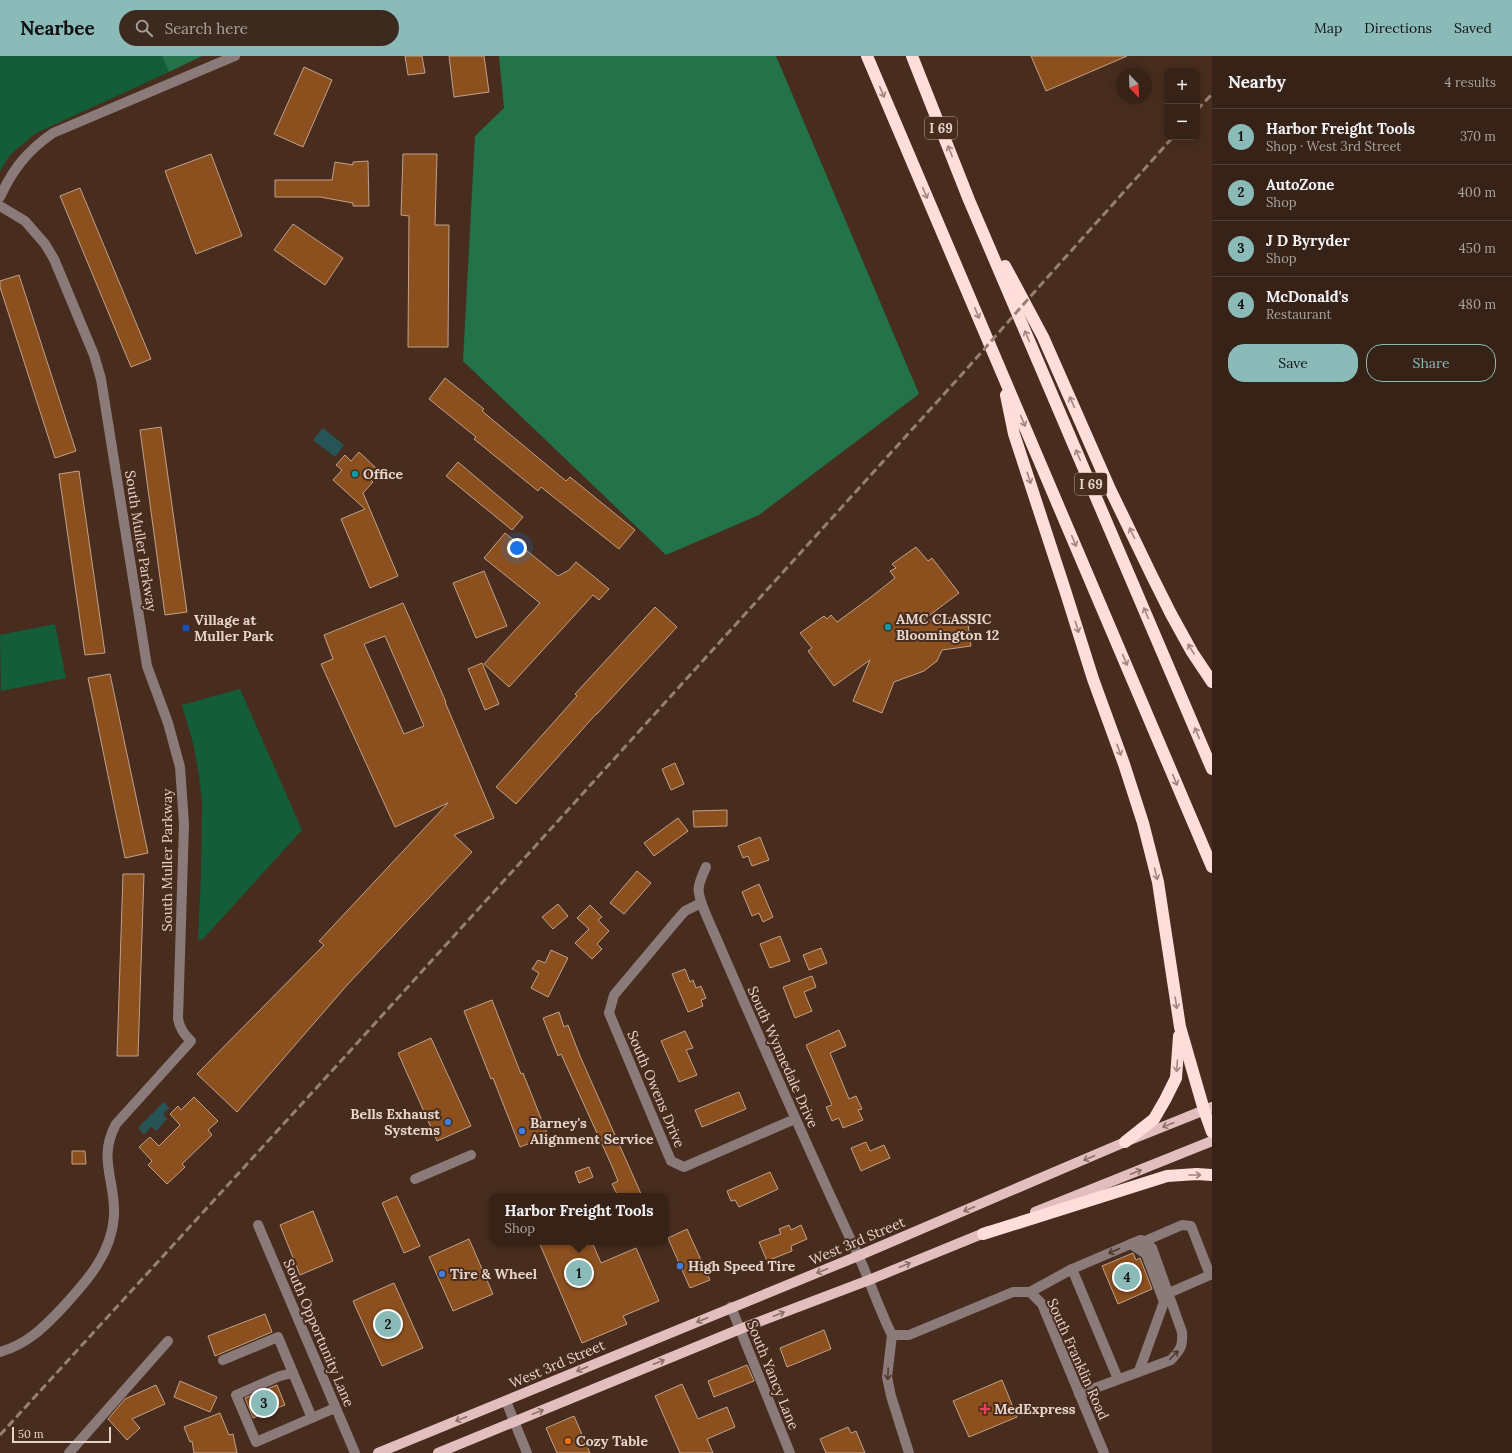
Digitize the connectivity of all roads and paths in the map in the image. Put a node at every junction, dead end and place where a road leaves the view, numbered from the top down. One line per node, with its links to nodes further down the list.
1 (235, 56): 4 (street)
2 (867, 56): 7 (highway, I 69, one-way to 7)
3 (912, 56): 5 (highway, I 69, one-way to 3)
4 (0, 197)
5 (970, 200): 8 (highway, one-way to 5); 9 (highway, I 69, one-way to 5)
6 (0, 206): 35 (street, South Muller Parkway)
7 (1002, 372): 11 (highway, I 69, one-way to 11); 13 (highway, one-way to 13)
8 (1212, 682)
9 (1212, 769)
10 (706, 867): 12 (street, South Wynnedale Drive)
11 (1212, 867)
12 (701, 903): 15 (street, South Wynnedale Drive); 15 (street, South Owens Drive)
13 (1180, 1027): 14 (highway); 18 (highway, one-way to 18)
14 (1208, 1109): 16 (highway); 18 (main road, West 3rd Street, one-way to 18)
15 (795, 1120): 26 (street, South Wynnedale Drive)
16 (1212, 1132)
17 (1212, 1141): 23 (main road, one-way to 17)
18 (1125, 1142): 26 (main road, West 3rd Street, one-way to 26)
19 (472, 1155): 21 (street)
20 (1212, 1175): 23 (highway, one-way to 20)
21 (415, 1179)
22 (258, 1225): 42 (street, South Opportunity Lane)
23 (983, 1234): 28 (main road, one-way to 23)
24 (1144, 1241): 25 (street); 30 (street); 30 (street)
25 (1131, 1244): 27 (street, one-way to 27); 30 (street)
26 (858, 1256): 28 (street, South Wynnedale Drive); 31 (main road, West 3rd Street, one-way to 31)
27 (1072, 1269): 29 (street); 39 (street)
28 (869, 1280): 32 (main road, one-way to 28); 33 (street)
29 (1030, 1292): 33 (street, South Franklin Road); 40 (street, South Franklin Road)
30 (1166, 1295): 37 (street); 37 (street, one-way to 30)
31 (731, 1307): 32 (street, South Yancy Lane); 41 (main road, West 3rd Street, one-way to 41)
32 (740, 1329): 44 (main road, one-way to 32); 50 (street, South Yancy Lane)
33 (892, 1335): 51 (street, one-way to 51)
34 (168, 1341): 45 (street)
35 (0, 1352)
36 (223, 1360): 38 (street)
37 (1140, 1371): 39 (street)
38 (294, 1373): 43 (street); 43 (street)
39 (1118, 1379): 40 (street)
40 (1079, 1394): 52 (street, South Franklin Road)
41 (506, 1401): 44 (street); 47 (main road, West 3rd Street, one-way to 47)
42 (335, 1408): 43 (street); 46 (street, South Opportunity Lane)
43 (312, 1418)
44 (515, 1421): 48 (main road); 49 (street)
45 (69, 1453)
46 (355, 1453)
47 (378, 1453)
48 (438, 1453)
49 (528, 1453)
50 (790, 1453)
51 (909, 1453)
52 (1104, 1453)

